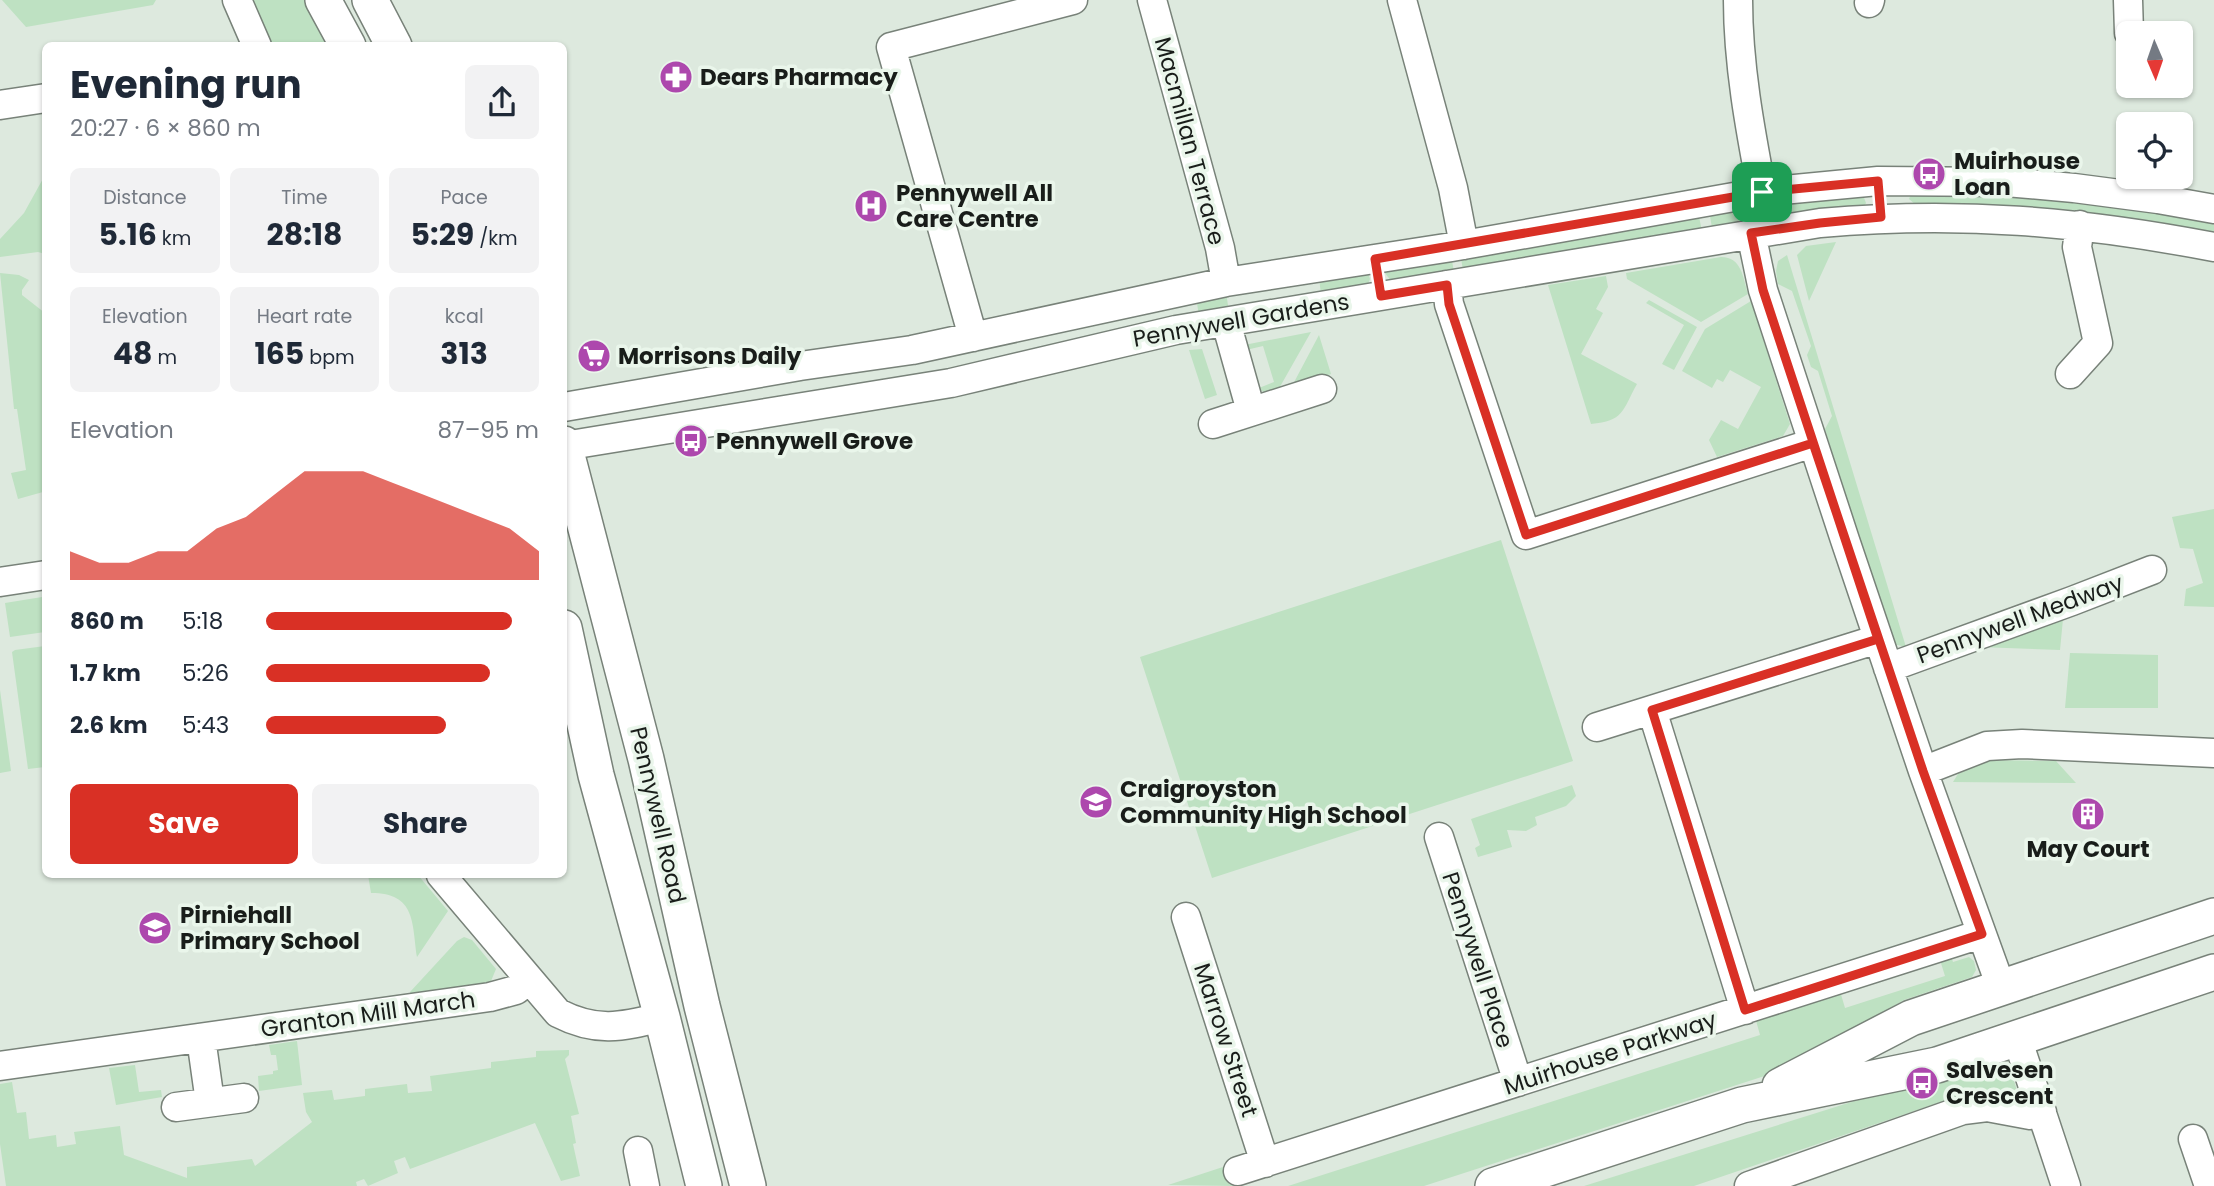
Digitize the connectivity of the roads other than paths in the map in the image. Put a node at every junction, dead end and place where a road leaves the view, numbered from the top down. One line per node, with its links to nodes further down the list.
1 (237, 0): 10 (street)
2 (323, 0): 11 (street)
3 (370, 0): 12 (street)
4 (1073, 0): 28 (street)
5 (1152, 0): 24 (street, Macmillan Terrace)
6 (1738, 0): 16 (street)
7 (2128, 0): 9 (street)
8 (1404, 1): 21 (street)
9 (2129, 21)
10 (255, 42)
11 (346, 42)
12 (392, 42)
13 (42, 99): 14 (street)
14 (0, 105)
15 (1878, 181): 16 (street, Pennywell Gardens); 17 (street, Pennywell Gardens); 18 (street)
16 (1762, 192): 21 (street, Pennywell Gardens)
17 (2214, 209)
18 (1881, 217): 19 (street, Pennywell Gardens); 20 (street, Pennywell Gardens)
19 (2080, 225): 22 (street, Pennywell Gardens); 29 (street)
20 (1751, 233): 25 (street, Pennywell Gardens); 34 (street, Pennywell Medway)
21 (1464, 245): 23 (street, Pennywell Gardens)
22 (2214, 247)
23 (1375, 259): 24 (street, Pennywell Gardens); 26 (street)
24 (1226, 282): 28 (street, Pennywell Gardens)
25 (1447, 285): 26 (street, Pennywell Gardens); 34 (street)
26 (1381, 296): 27 (street, Pennywell Gardens)
27 (1226, 322): 32 (street); 35 (street, Pennywell Gardens)
28 (973, 337): 31 (street, Pennywell Gardens)
29 (2070, 374)
30 (1322, 389): 32 (street)
31 (567, 406)
32 (1251, 411): 33 (street)
33 (1213, 424)
34 (1813, 443): 40 (street, Pennywell Medway)
35 (567, 446)
36 (567, 457): 72 (street, Pennywell Road)
37 (2152, 570): 42 (street, Pennywell Medway)
38 (42, 576): 39 (street)
39 (0, 582)
40 (1878, 639): 42 (street, Pennywell Medway); 43 (street)
41 (567, 642): 56 (street, Pennywell Road)
42 (1888, 668): 46 (street, Pennywell Medway)
43 (1652, 710): 44 (street); 55 (street)
44 (1597, 727)
45 (2214, 753): 46 (street)
46 (1923, 771): 51 (street, Pennywell Medway)
47 (1438, 837): 60 (street, Pennywell Place)
48 (444, 878): 53 (street)
49 (2214, 916): 54 (street)
50 (1186, 917): 68 (street, Marrow Street)
51 (1982, 934): 54 (street, Pennywell Medway); 55 (street, Muirhouse Parkway)
52 (2214, 972): 58 (street)
53 (529, 980): 56 (street); 57 (street, Granton Mill March)
54 (2001, 987): 63 (street)
55 (1745, 1010): 60 (street, Muirhouse Parkway)
56 (662, 1017): 71 (street, Pennywell Road)
57 (201, 1038): 59 (street, Granton Mill March); 62 (street)
58 (2017, 1038): 63 (street); 65 (street)
59 (0, 1066)
60 (1518, 1082): 68 (street, Muirhouse Parkway)
61 (244, 1098): 62 (street)
62 (210, 1102): 64 (street)
63 (1742, 1105): 73 (street)
64 (176, 1107)
65 (2042, 1112): 74 (street); 75 (street)
66 (2193, 1139): 76 (street)
67 (638, 1151): 70 (street)
68 (1265, 1163): 69 (street, Muirhouse Parkway)
69 (1238, 1171)
70 (643, 1186)
71 (704, 1186)
72 (748, 1186)
73 (1493, 1186)
74 (1749, 1186)
75 (2066, 1186)
76 (2208, 1186)

